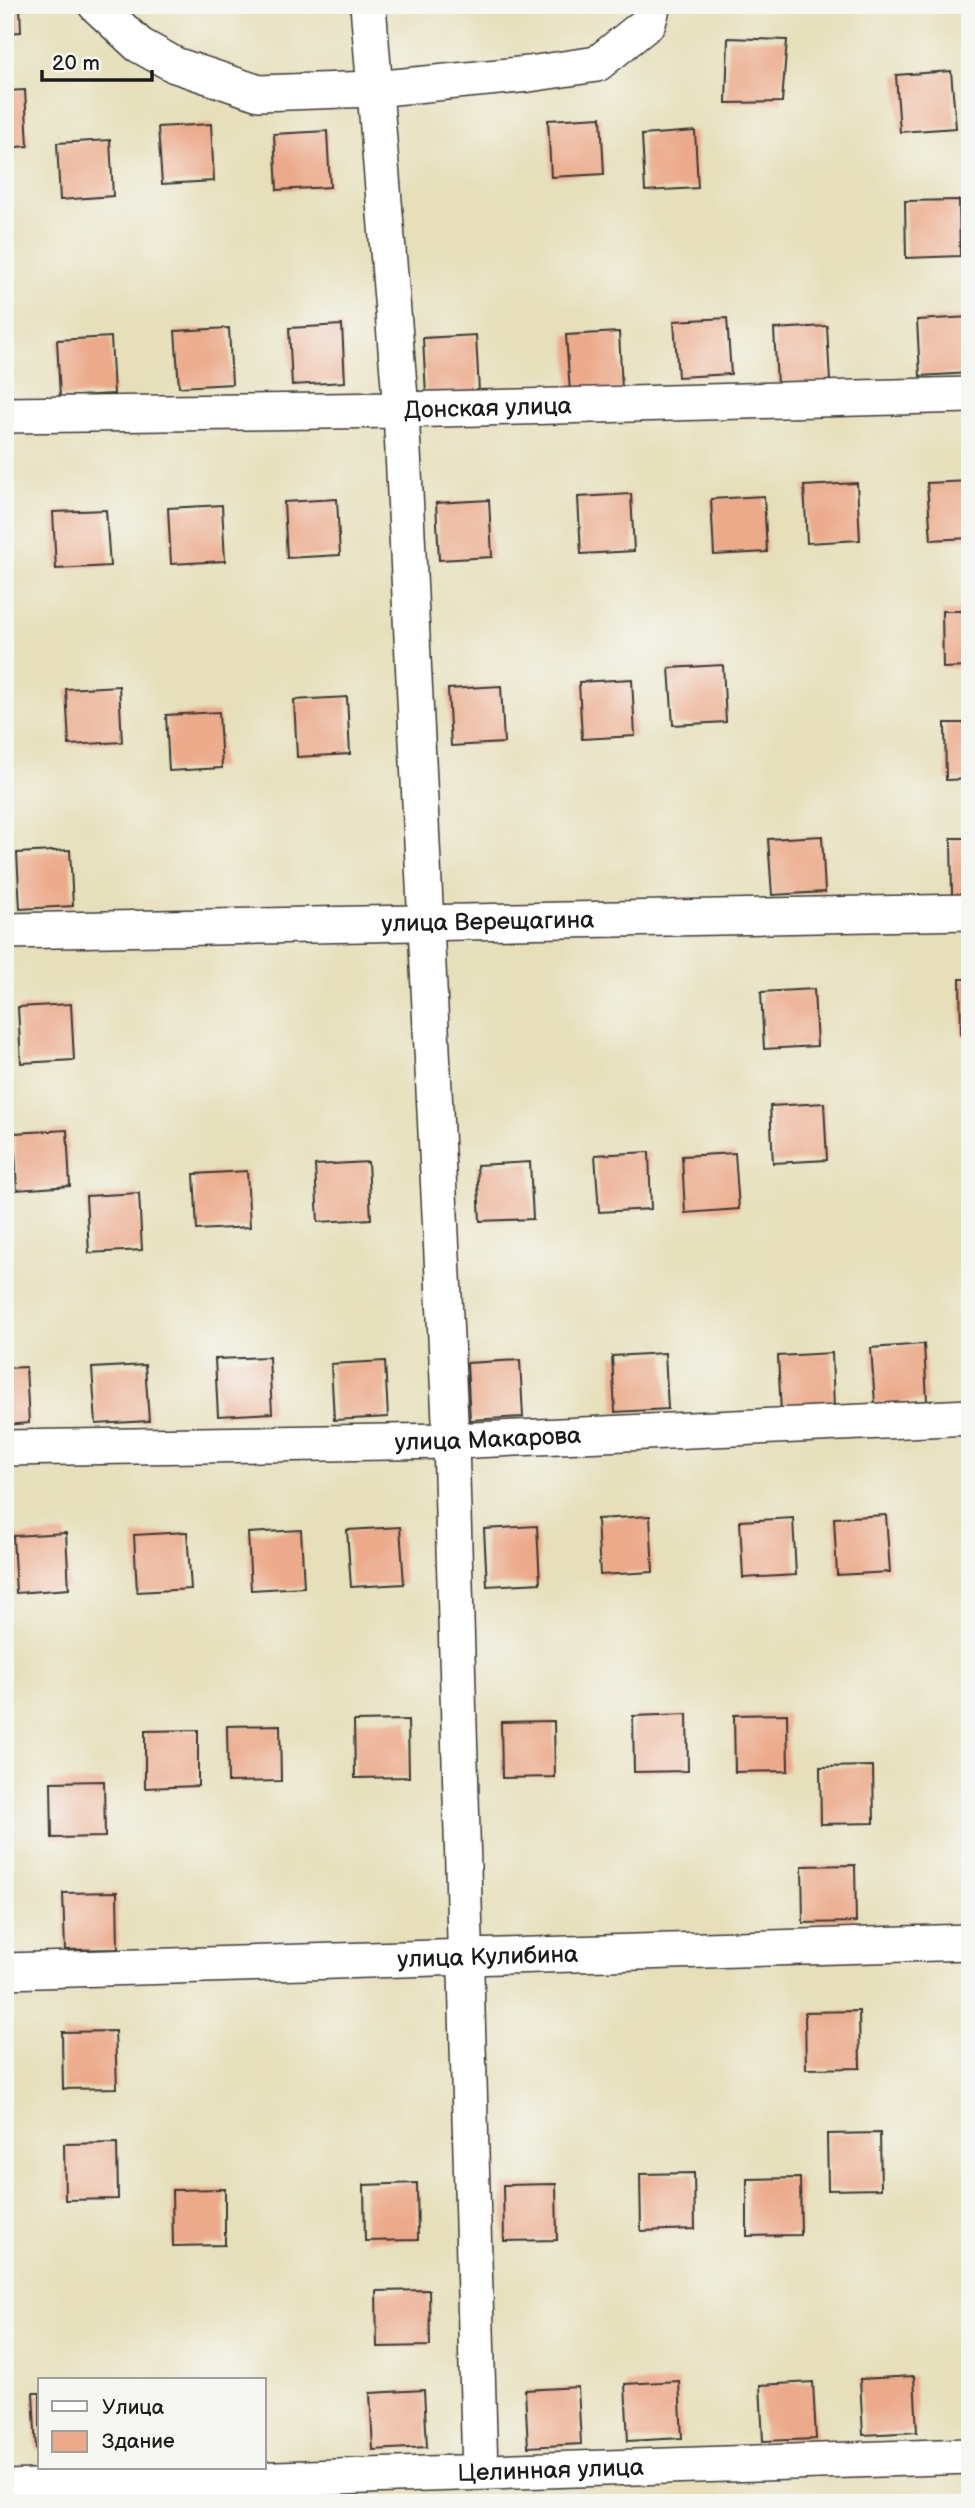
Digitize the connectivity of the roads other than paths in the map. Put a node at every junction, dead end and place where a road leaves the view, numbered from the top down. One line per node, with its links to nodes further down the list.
1 (96, 5): 4 (street)
2 (368, 5): 4 (street)
3 (653, 5): 4 (street)
4 (373, 89): 6 (street)
5 (970, 395): 6 (street, Донская улица)
6 (401, 410): 7 (street, Донская улица); 9 (street)
7 (5, 415)
8 (970, 912): 9 (street, улица Верещагина)
9 (427, 921): 10 (street, улица Верещагина); 12 (street)
10 (5, 931)
11 (970, 1417): 12 (street, улица Макарова)
12 (451, 1441): 13 (street, улица Макарова); 15 (street)
13 (5, 1448)
14 (970, 1941): 15 (street, улица Кулибина)
15 (464, 1957): 16 (street, улица Кулибина); 18 (street)
16 (5, 1971)
17 (970, 2456): 18 (street, Целинная улица)
18 (480, 2472): 19 (street, Целинная улица)
19 (5, 2488)

